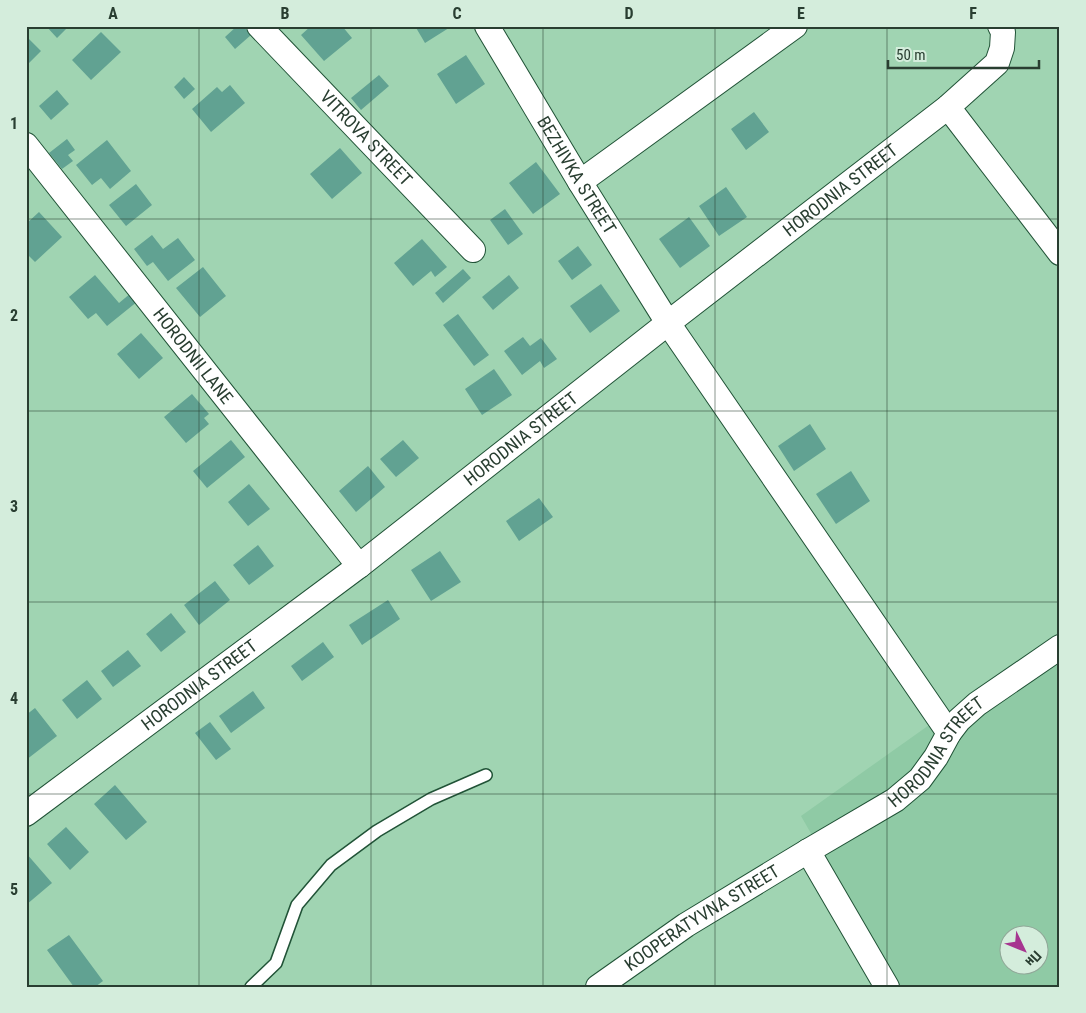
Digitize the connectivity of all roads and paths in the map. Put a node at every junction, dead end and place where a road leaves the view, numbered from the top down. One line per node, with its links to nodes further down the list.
1 (259, 26): 8 (street, VITROVA STREET)
2 (486, 26): 7 (street, BEZHIVKA STREET)
3 (783, 30): 7 (street)
4 (1001, 37): 5 (street, HORODNIA STREET)
5 (948, 107): 9 (street); 10 (street, HORODNIA STREET)
6 (26, 145): 11 (street, HORODNII LANE)
7 (580, 182): 10 (street, BEZHIVKA STREET)
8 (473, 250)
9 (1060, 253)
10 (668, 323): 11 (street, HORODNIA STREET); 13 (street, BEZHIVKA STREET)
11 (359, 566): 15 (street, HORODNIA STREET)
12 (1060, 647): 13 (street, HORODNIA STREET)
13 (949, 733): 16 (street, HORODNIA STREET)
14 (486, 775): 17 (lane)
15 (26, 814)
16 (808, 851): 18 (street, KOOPERATYVNA STREET); 19 (street)
17 (251, 987)
18 (598, 987)
19 (887, 987)

